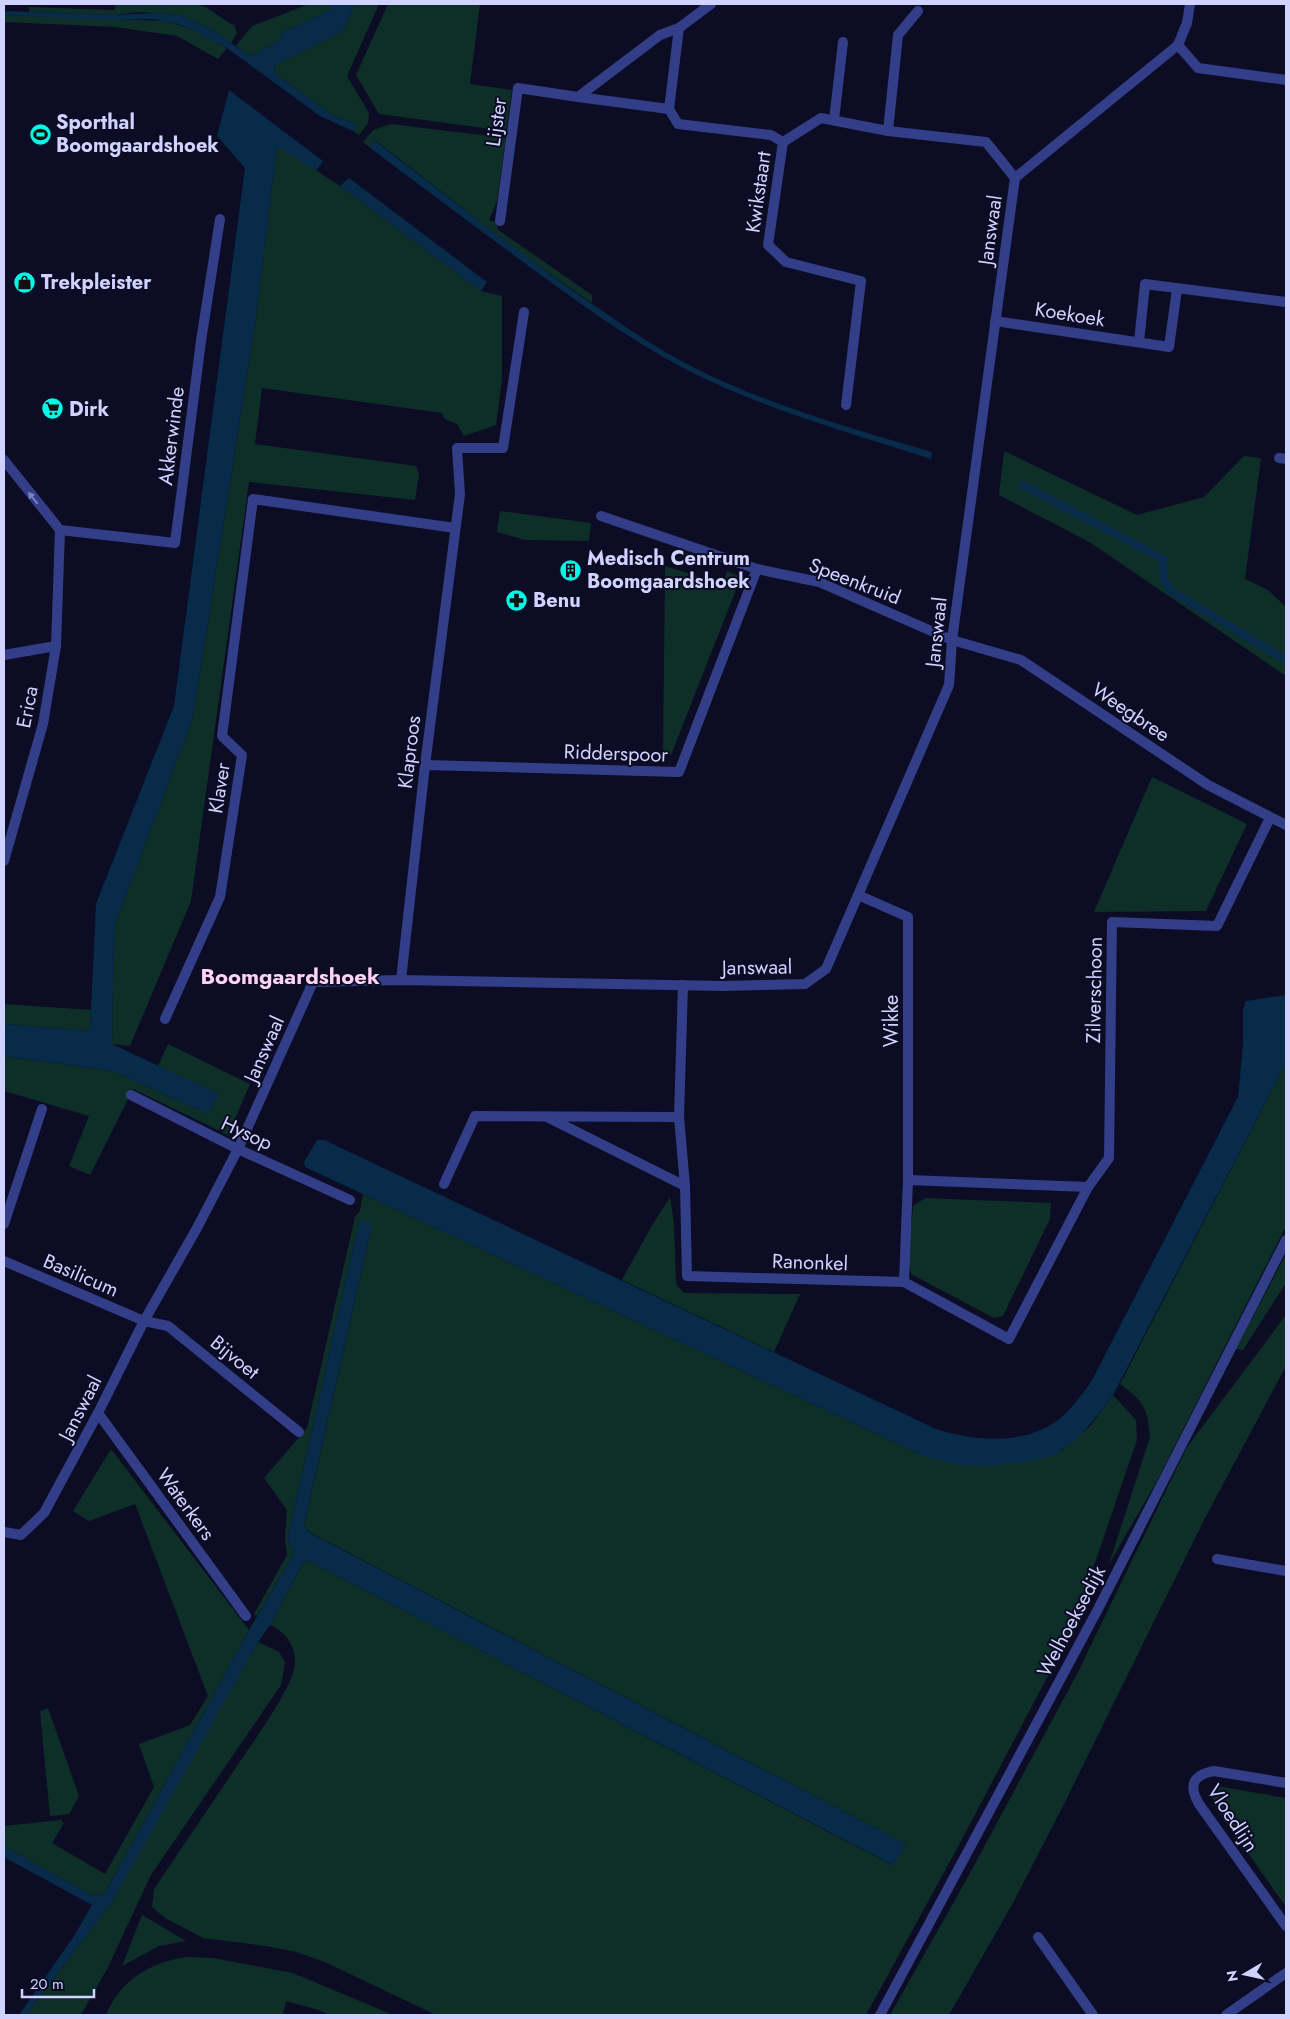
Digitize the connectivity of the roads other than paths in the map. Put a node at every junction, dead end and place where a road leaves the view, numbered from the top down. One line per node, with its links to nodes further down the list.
1 (711, 4): 4 (street)
2 (1190, 4): 6 (street, Janswaal)
3 (918, 11): 11 (street)
4 (679, 28): 8 (street); 9 (street)
5 (843, 42): 10 (street)
6 (1178, 45): 7 (street); 13 (street, Janswaal)
7 (1286, 80)
8 (578, 97): 9 (street, Lijster); 15 (street, Lijster)
9 (670, 109): 12 (street)
10 (834, 120): 11 (street); 12 (street, Kwikstaart)
11 (888, 131): 13 (street)
12 (783, 142): 21 (street, Kwikstaart)
13 (1015, 178): 19 (street, Janswaal)
14 (220, 218): 25 (street, Akkerwinde)
15 (500, 221)
16 (1177, 289): 17 (street); 20 (street, Koekoek); 20 (street)
17 (1286, 302)
18 (524, 312): 24 (street, Klaproos)
19 (995, 321): 20 (street, Koekoek); 27 (street, Janswaal)
20 (1139, 342)
21 (846, 405)
22 (6, 462): 25 (street, one-way to 22)
23 (601, 516): 26 (street, Speenkruid)
24 (456, 528): 30 (street, Klaproos); 37 (street, Klaver)
25 (60, 530): 28 (street, Erica)
26 (758, 569): 27 (street, Speenkruid); 30 (street, Ridderspoor)
27 (952, 640): 31 (street, Weegbree); 34 (street, Janswaal)
28 (56, 646): 29 (street); 33 (street, Erica)
29 (4, 655)
30 (425, 765): 35 (street, Klaproos)
31 (1270, 818): 32 (street, Weegbree); 46 (street, Zilverschoon)
32 (1286, 825)
33 (4, 861)
34 (858, 895): 36 (street, Janswaal); 43 (street, Wikke)
35 (402, 980): 36 (street, Janswaal); 42 (street, Janswaal)
36 (683, 985): 41 (street, Ranonkel)
37 (165, 1019)
38 (131, 1095): 42 (street, Hysop)
39 (42, 1109): 48 (street)
40 (545, 1116): 41 (street); 44 (street); 45 (street)
41 (679, 1117): 45 (street, Ranonkel)
42 (238, 1149): 47 (street, Hysop); 52 (street, Janswaal)
43 (908, 1180): 46 (street); 51 (street)
44 (444, 1184)
45 (685, 1186): 51 (street, Ranonkel)
46 (1088, 1187): 53 (street, Zilverschoon)
47 (350, 1200)
48 (4, 1224)
49 (1286, 1240): 64 (street, Welhoeksedijk)
50 (4, 1261): 52 (street, Basilicum)
51 (904, 1282): 53 (street, Ranonkel)
52 (144, 1321): 54 (street, Janswaal); 55 (street, Bijvoet)
53 (1009, 1339)
54 (98, 1413): 56 (street, Janswaal); 59 (street, Waterkers)
55 (299, 1432)
56 (4, 1532)
57 (1217, 1558): 58 (street)
58 (1286, 1571)
59 (246, 1616)
60 (1286, 1783): 61 (street, Vloedlijn)
61 (1286, 1926)
62 (1038, 1937): 65 (street)
63 (1286, 1972): 66 (street)
64 (880, 2015)
65 (1093, 2015)
66 (1226, 2015)

